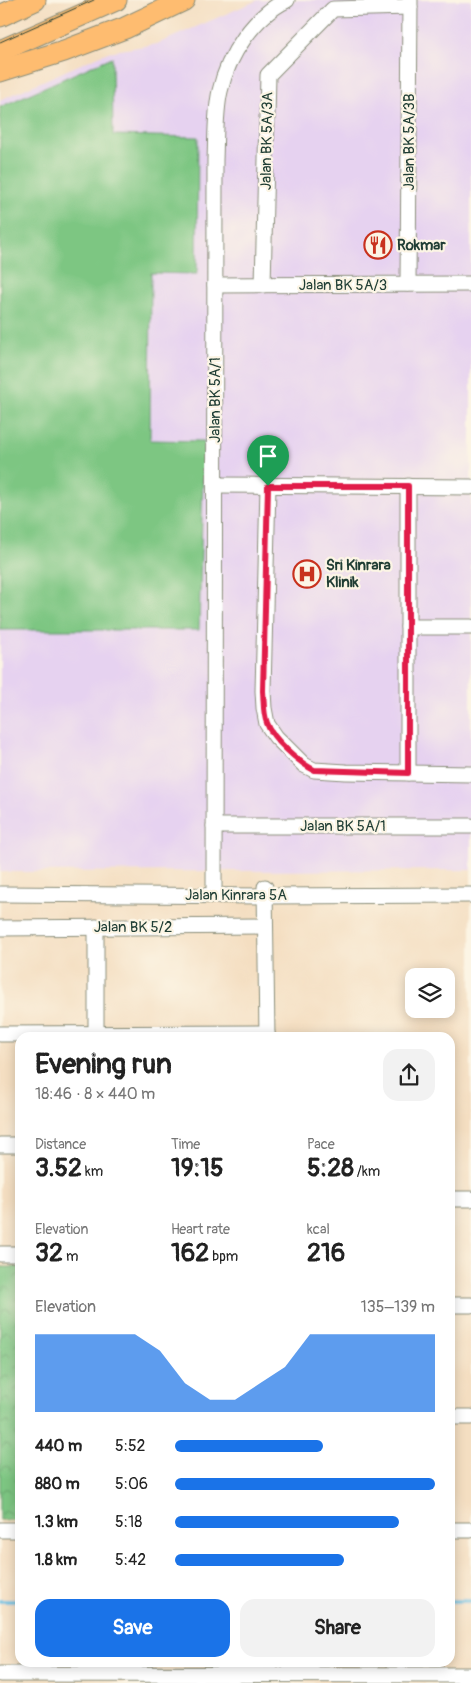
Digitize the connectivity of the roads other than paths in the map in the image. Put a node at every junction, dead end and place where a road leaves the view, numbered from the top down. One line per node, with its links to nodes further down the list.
1 (17, 0): 7 (highway)
2 (35, 0): 8 (highway)
3 (116, 0): 9 (highway)
4 (184, 0): 10 (highway)
5 (287, 0): 13 (street, Jalan BK 5A/1)
6 (410, 4): 11 (street, Jalan BK 5A/3B); 14 (street, Jalan BK 5A/3A)
7 (0, 7)
8 (0, 16)
9 (0, 51)
10 (0, 71)
11 (408, 284): 12 (street, Jalan BK 5A/3); 14 (street, Jalan BK 5A/3)
12 (471, 284)
13 (215, 285): 14 (street, Jalan BK 5A/3); 15 (street, Jalan BK 5A/1)
14 (263, 285)
15 (215, 486): 16 (street); 23 (street, Jalan BK 5A/1)
16 (268, 486): 17 (street); 21 (street)
17 (408, 486): 18 (street); 19 (street)
18 (471, 486)
19 (408, 627): 20 (street); 21 (street)
20 (471, 627)
21 (408, 773): 22 (street)
22 (471, 774)
23 (214, 826): 24 (street, Jalan BK 5A/1); 27 (street, Jalan BK 5A/1)
24 (471, 826)
25 (0, 885): 27 (street, Jalan Kinrara 5A)
26 (471, 885): 28 (street, Jalan Kinrara 5A)
27 (214, 890): 28 (street, Jalan Kinrara 5A); 29 (street, Jalan Kinrara 5A)
28 (265, 891): 30 (street, Jalan Kinrara 5A); 31 (street)
29 (0, 894)
30 (471, 895)
31 (265, 926): 32 (street, Jalan BK 5/2); 35 (street)
32 (96, 927): 33 (street, Jalan BK 5/2); 34 (street)
33 (0, 928)
34 (96, 1032)
35 (267, 1032)
36 (0, 1034): 37 (street)
37 (15, 1034)
38 (0, 1145): 39 (street)
39 (15, 1145)
40 (455, 1199): 41 (street)
41 (471, 1199)
42 (0, 1254): 43 (street)
43 (15, 1254)
44 (455, 1305): 45 (street)
45 (471, 1305)
46 (455, 1417): 47 (street)
47 (471, 1417)
48 (0, 1530): 49 (street)
49 (15, 1530)
50 (455, 1530): 51 (street)
51 (471, 1530)
52 (0, 1674): 54 (street)
53 (471, 1674): 54 (street)
54 (152, 1679)

